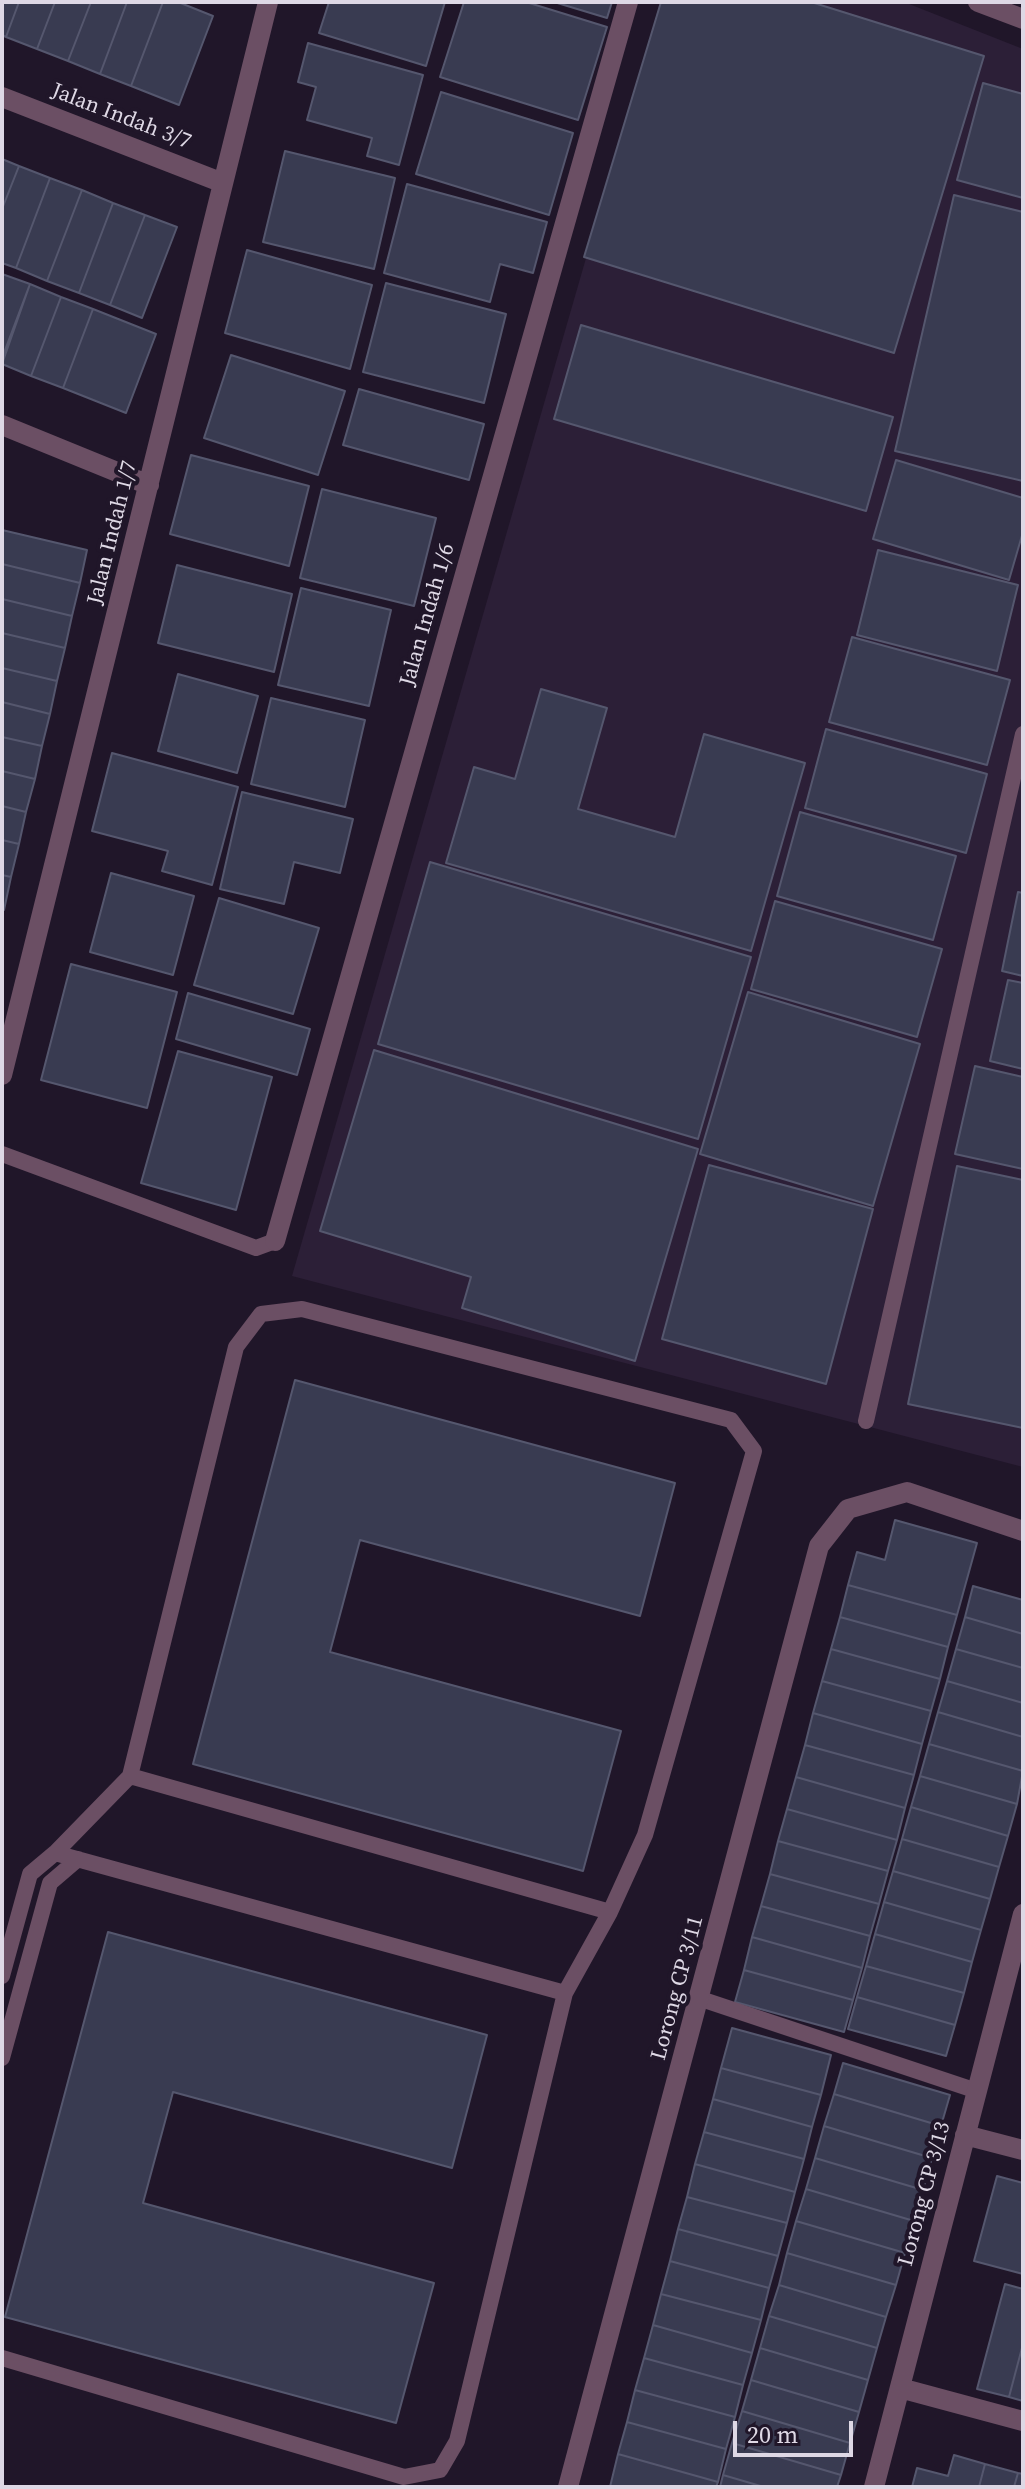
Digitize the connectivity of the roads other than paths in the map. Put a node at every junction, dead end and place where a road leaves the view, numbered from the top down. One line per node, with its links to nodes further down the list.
1 (268, 2): 6 (street, Jalan Indah 1/7)
2 (628, 2): 12 (street, Jalan Indah 1/6)
3 (978, 2): 4 (street)
4 (1023, 19)
5 (2, 97): 6 (street, Jalan Indah 3/7)
6 (223, 183): 8 (street, Jalan Indah 1/7)
7 (2, 425): 8 (street)
8 (149, 485): 10 (street, Jalan Indah 1/7)
9 (1023, 734): 13 (lane)
10 (2, 1075)
11 (2, 1154): 12 (lane)
12 (275, 1241)
13 (866, 1421)
14 (1023, 1531): 22 (street, Lorong CP 3/11)
15 (130, 1776): 16 (lane); 18 (lane); 18 (lane)
16 (55, 1853): 17 (lane); 20 (lane)
17 (78, 1859): 21 (lane); 23 (lane)
18 (610, 1912): 21 (lane)
19 (1023, 1914): 24 (street, Lorong CP 3/13)
20 (2, 1976)
21 (565, 1993): 27 (lane)
22 (701, 1999): 24 (lane); 30 (street, Lorong CP 3/11)
23 (2, 2058)
24 (977, 2091): 25 (street, Lorong CP 3/13)
25 (965, 2135): 26 (street); 28 (street, Lorong CP 3/13)
26 (1023, 2150)
27 (2, 2358)
28 (900, 2388): 29 (street); 31 (street, Lorong CP 3/13)
29 (1023, 2421)
30 (568, 2487)
31 (874, 2487)

